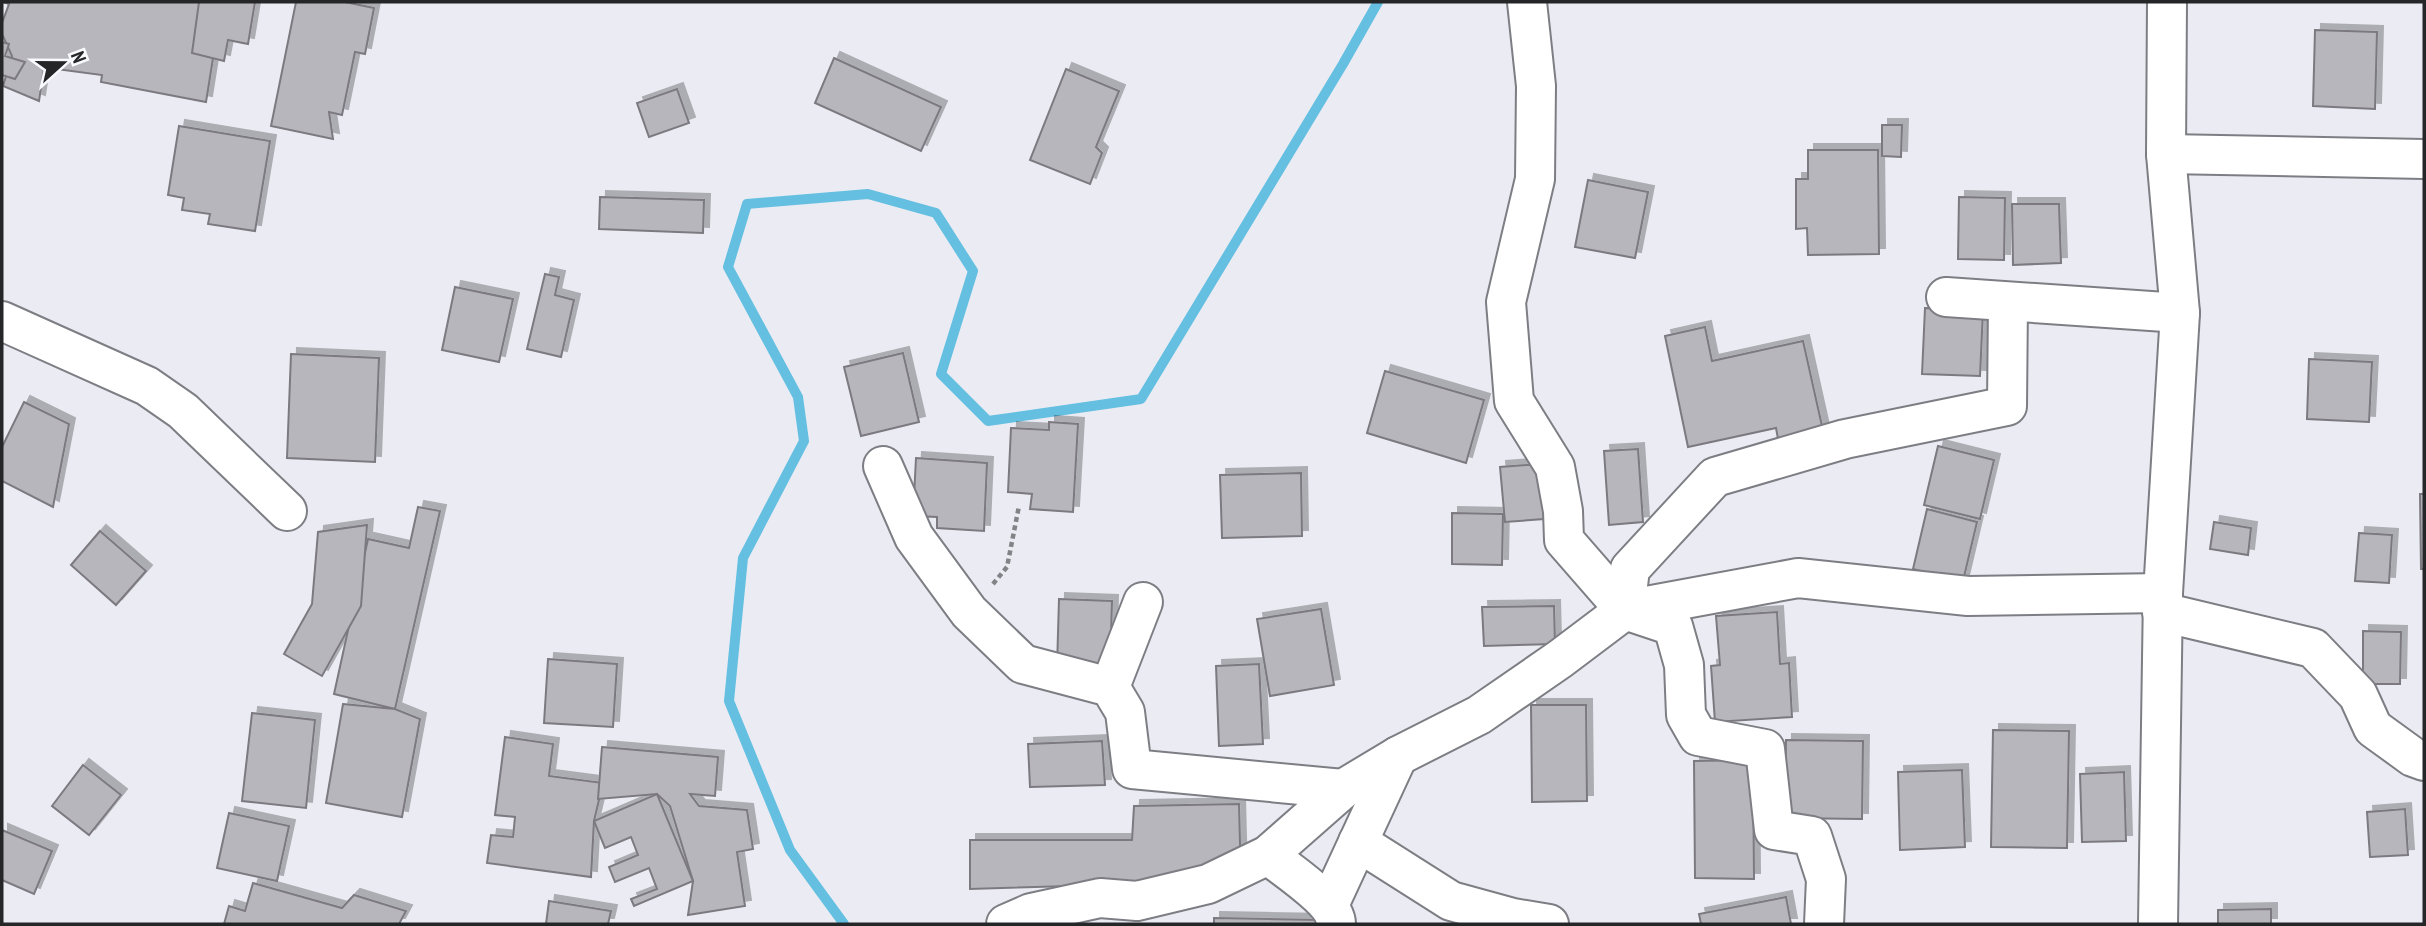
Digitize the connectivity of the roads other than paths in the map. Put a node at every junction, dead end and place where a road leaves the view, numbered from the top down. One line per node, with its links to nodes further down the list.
1 (1527, 2): 13 (street)
2 (2168, 2): 3 (street)
3 (2166, 154): 4 (street); 7 (street)
4 (2424, 159)
5 (1947, 297): 6 (street)
6 (2008, 302): 7 (street); 13 (street)
7 (2180, 313): 12 (street)
8 (2, 321): 10 (street)
9 (883, 466): 14 (street)
10 (287, 511)
11 (1143, 602): 14 (street)
12 (2163, 602): 13 (street); 16 (street); 25 (street)
13 (1625, 610): 15 (street); 24 (street)
14 (1110, 687): 17 (street)
15 (1398, 756): 17 (street); 18 (street)
16 (2424, 761)
17 (1343, 789): 19 (street)
18 (1358, 842): 21 (street); 23 (street)
19 (1268, 855): 20 (street); 21 (street)
20 (1131, 913): 22 (street)
21 (1332, 915)
22 (1006, 924)
23 (1549, 924)
24 (1824, 924)
25 (2158, 924)

